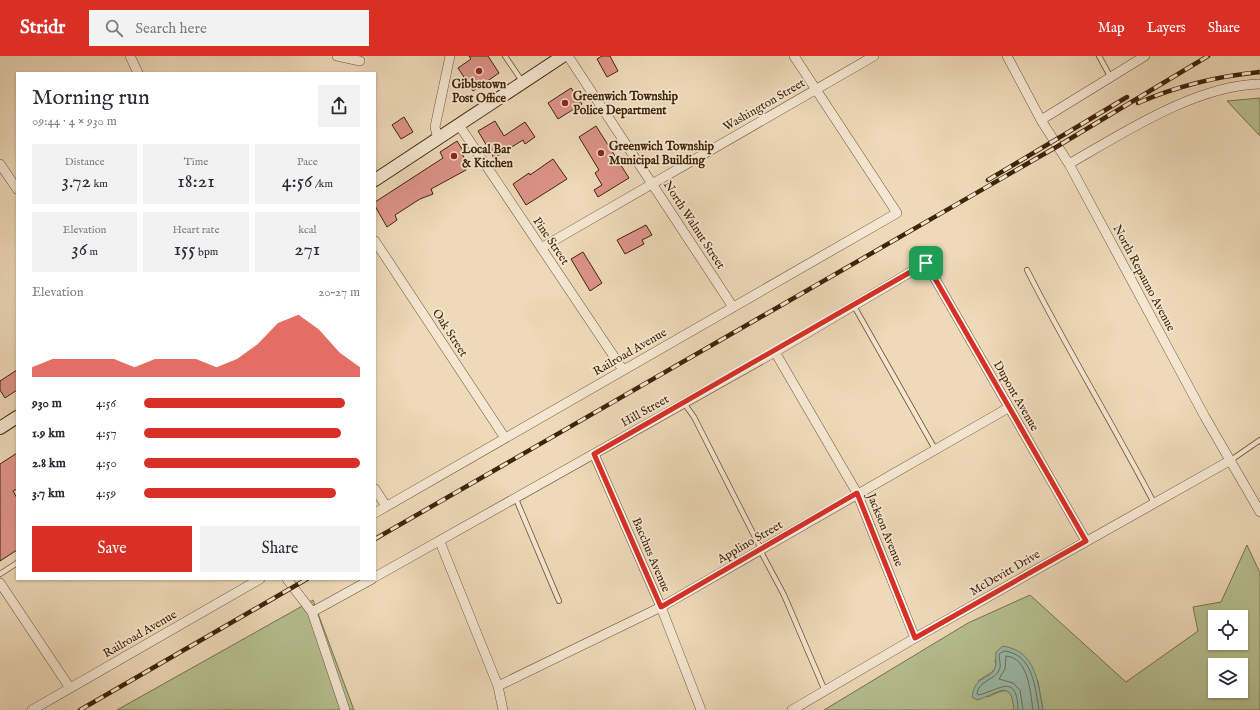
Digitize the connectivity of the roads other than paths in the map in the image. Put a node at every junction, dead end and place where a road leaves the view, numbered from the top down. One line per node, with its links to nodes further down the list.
1 (130, 56): 13 (street)
2 (338, 56): 12 (street)
3 (450, 56): 20 (street)
4 (505, 56): 15 (lane)
5 (563, 56): 15 (main road)
6 (568, 56): 24 (street, North Walnut Street)
7 (794, 56): 17 (street)
8 (874, 56): 17 (street, Washington Street)
9 (1007, 56): 18 (street, North Repauno Avenue)
10 (1099, 56): 14 (lane)
11 (1145, 56): 14 (street)
12 (360, 61)
13 (138, 72)
14 (1111, 78): 18 (street)
15 (523, 82): 19 (main road)
16 (1260, 84): 22 (street)
17 (816, 89): 24 (street, Washington Street); 31 (street, Railroad Avenue)
18 (1041, 120): 22 (street, North Repauno Avenue)
19 (459, 125): 20 (main road); 27 (street, Pine Street)
20 (438, 139): 23 (main road)
21 (0, 164): 25 (street)
22 (1069, 164): 42 (street, North Repauno Avenue)
23 (376, 179)
24 (652, 184): 27 (street, Washington Street); 31 (street, North Walnut Street)
25 (16, 188)
26 (376, 243): 38 (street, Oak Street)
27 (541, 248): 33 (street, Pine Street)
28 (926, 263): 30 (street, Hill Street); 35 (street, Dupont Avenue)
29 (1027, 270): 46 (lane)
30 (854, 306): 32 (street, Hill Street); 40 (lane)
31 (733, 307): 33 (street, Railroad Avenue)
32 (775, 352): 34 (street, Hill Street); 44 (street, Jackson Avenue)
33 (623, 370): 38 (street, Railroad Avenue)
34 (684, 403): 41 (street, Hill Street); 52 (lane)
35 (1008, 408): 40 (street, Applino Street); 50 (street, Dupont Avenue)
36 (16, 418): 37 (main road)
37 (0, 428)
38 (505, 438): 47 (street, Railroad Avenue)
39 (1260, 440): 42 (lane)
40 (934, 449): 44 (street, Applino Street)
41 (594, 454): 45 (street, Hill Street); 61 (street, Bacchus Avenue)
42 (1231, 460): 46 (street, McDevitt Drive); 49 (street, North Repauno Avenue)
43 (376, 491): 47 (street)
44 (857, 493): 52 (street, Applino Street); 63 (street, Jackson Avenue)
45 (516, 499): 51 (street, Hill Street); 60 (lane)
46 (1154, 503): 50 (street, McDevitt Drive)
47 (386, 506): 48 (street, Railroad Avenue)
48 (376, 512)
49 (1260, 512)
50 (1086, 541): 63 (street, McDevitt Drive)
51 (440, 542): 55 (street, Hill Street); 64 (street)
52 (760, 549): 61 (street, Applino Street); 66 (lane)
53 (16, 564): 54 (lane)
54 (0, 574)
55 (376, 577)
56 (258, 580): 65 (street, Railroad Avenue)
57 (288, 580): 62 (street)
58 (370, 580): 62 (street)
59 (0, 583): 65 (street)
60 (559, 601)
61 (661, 607): 64 (street, Applino Street); 70 (street, Bacchus Avenue)
62 (312, 612): 68 (street)
63 (915, 638): 66 (street, McDevitt Drive)
64 (498, 686): 69 (street)
65 (70, 688): 67 (street, Railroad Avenue)
66 (825, 691): 71 (street, McDevitt Drive)
67 (32, 710)
68 (346, 710)
69 (503, 710)
70 (701, 710)
71 (792, 710)

